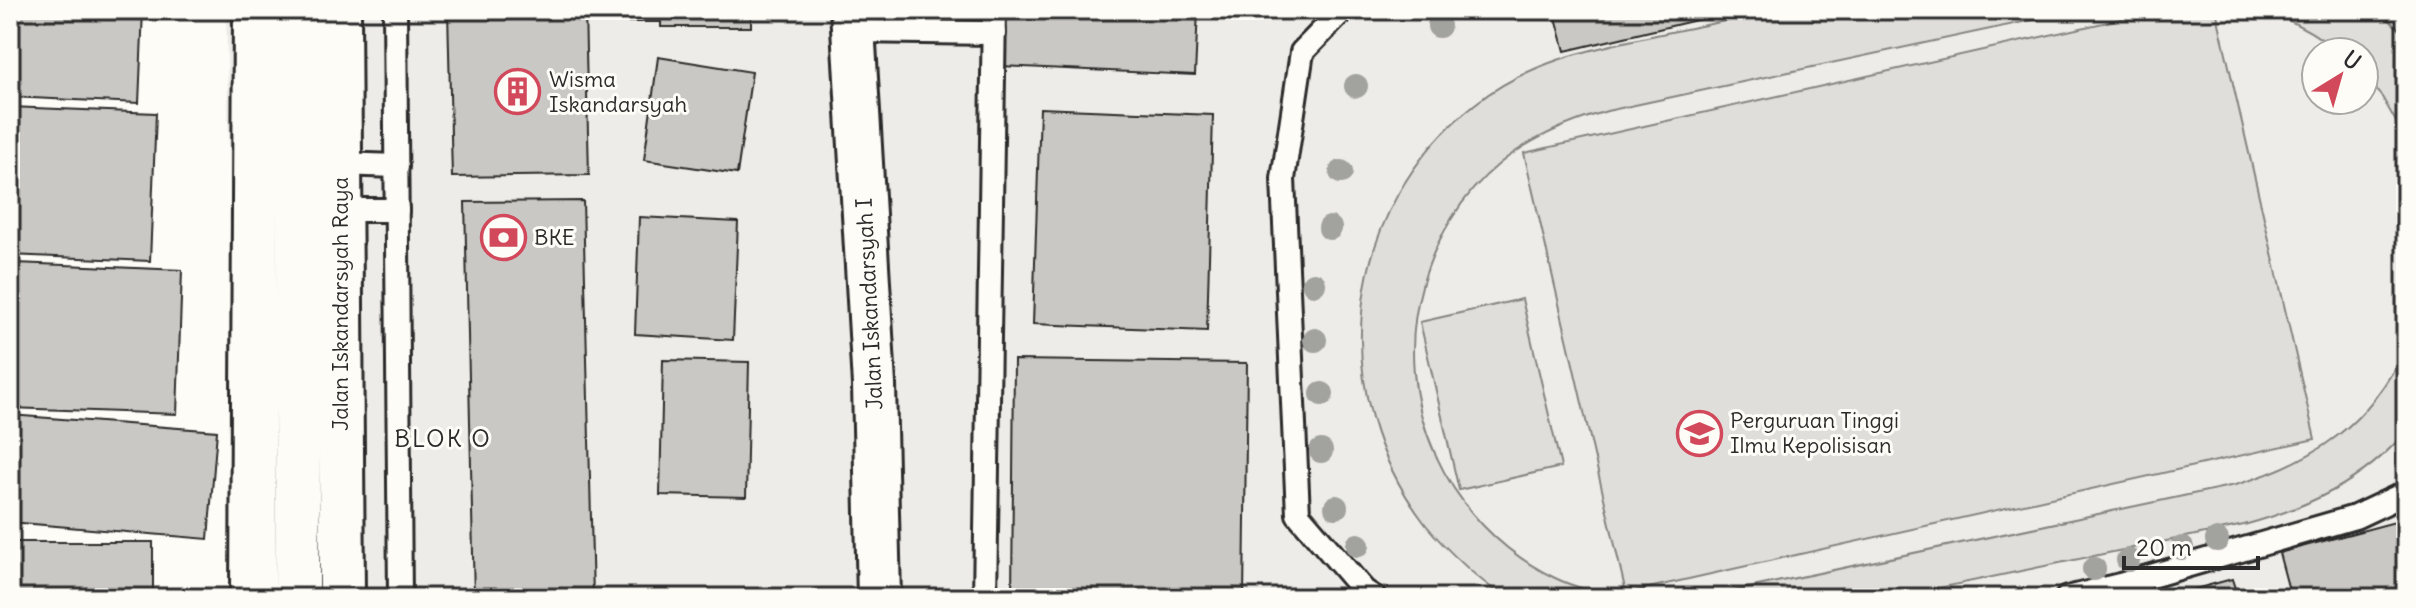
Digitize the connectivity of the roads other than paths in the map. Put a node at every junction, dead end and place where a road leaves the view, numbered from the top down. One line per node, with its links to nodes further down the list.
1 (256, 10): 13 (main road)
2 (299, 10): 14 (main road)
3 (338, 10): 8 (main road, Jalan Iskandarsyah Raya)
4 (395, 10): 9 (lane)
5 (1343, 10): 19 (lane)
6 (852, 21): 7 (lane); 17 (street, Jalan Iskandarsyah I)
7 (994, 21): 18 (lane)
8 (339, 164): 9 (lane); 10 (main road, Jalan Iskandarsyah Raya)
9 (397, 166): 11 (lane)
10 (339, 210): 11 (lane); 15 (main road, Jalan Iskandarsyah Raya)
11 (397, 210): 16 (lane)
12 (2406, 493): 20 (lane)
13 (253, 598)
14 (297, 598)
15 (342, 598)
16 (400, 598)
17 (879, 598)
18 (985, 598)
19 (1375, 598)
20 (2067, 598)

